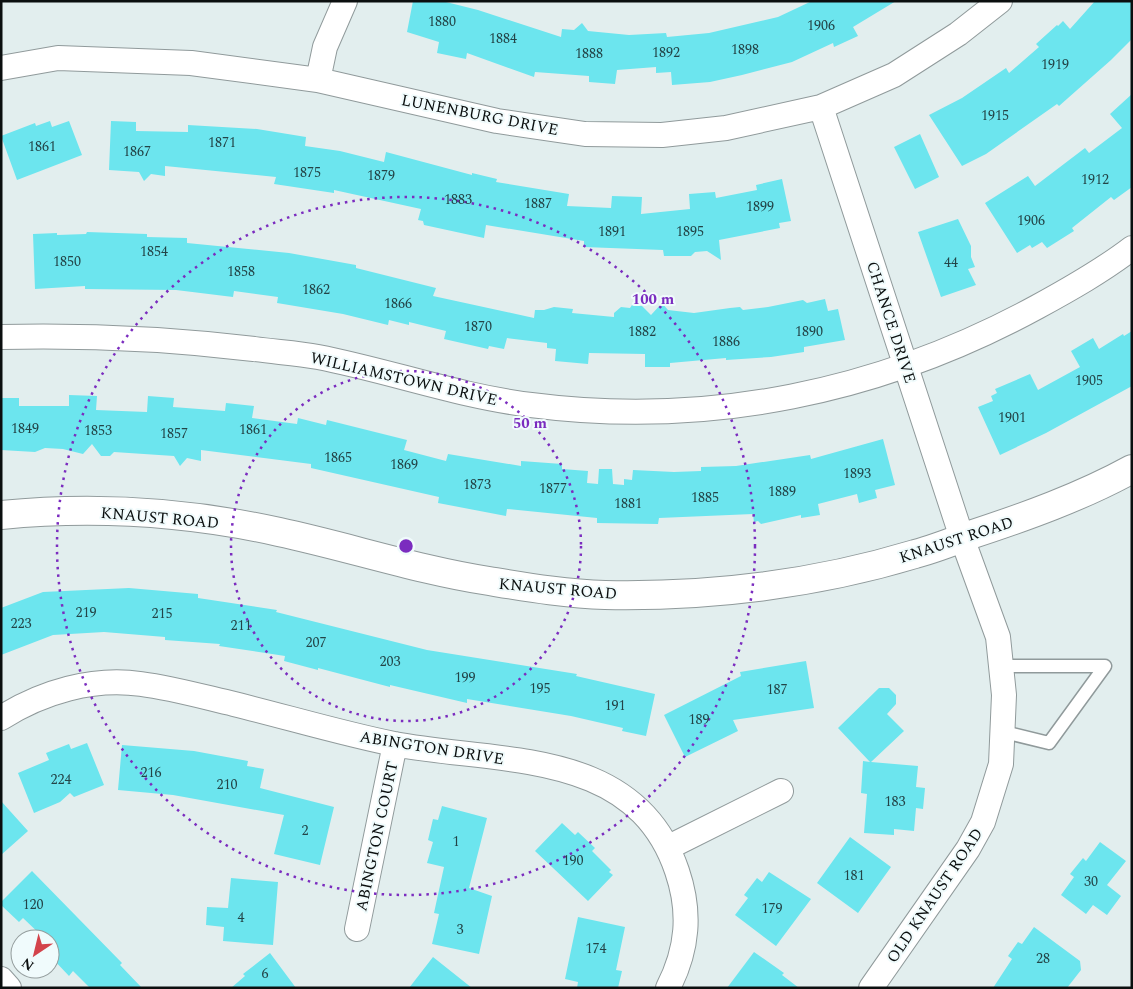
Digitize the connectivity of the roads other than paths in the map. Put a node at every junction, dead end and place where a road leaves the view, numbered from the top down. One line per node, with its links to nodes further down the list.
1 (345, 1): 4 (street)
2 (1000, 1): 5 (street, LUNENBURG DRIVE)
3 (1, 68): 4 (street, LUNENBURG DRIVE)
4 (318, 80): 5 (street, LUNENBURG DRIVE)
5 (821, 107): 8 (street, CHANCE DRIVE)
6 (1132, 248): 8 (street, WILLIAMSTOWN DRIVE)
7 (1, 337): 8 (street, WILLIAMSTOWN DRIVE)
8 (907, 367): 11 (street, CHANCE DRIVE)
9 (1132, 469): 11 (main road, KNAUST ROAD)
10 (1, 515): 11 (main road, KNAUST ROAD)
11 (962, 538): 12 (street, OLD KNAUST ROAD)
12 (1001, 666): 14 (street, OLD KNAUST ROAD); 14 (lane)
13 (1, 718): 15 (street, ABINGTON DRIVE)
14 (1004, 732): 22 (street, OLD KNAUST ROAD)
15 (394, 744): 17 (street, ABINGTON DRIVE); 18 (street, ABINGTON COURT)
16 (781, 791): 17 (street)
17 (669, 847): 21 (street, ABINGTON DRIVE)
18 (357, 929)
19 (1, 979): 20 (street)
20 (9, 988)
21 (668, 988)
22 (871, 988)

